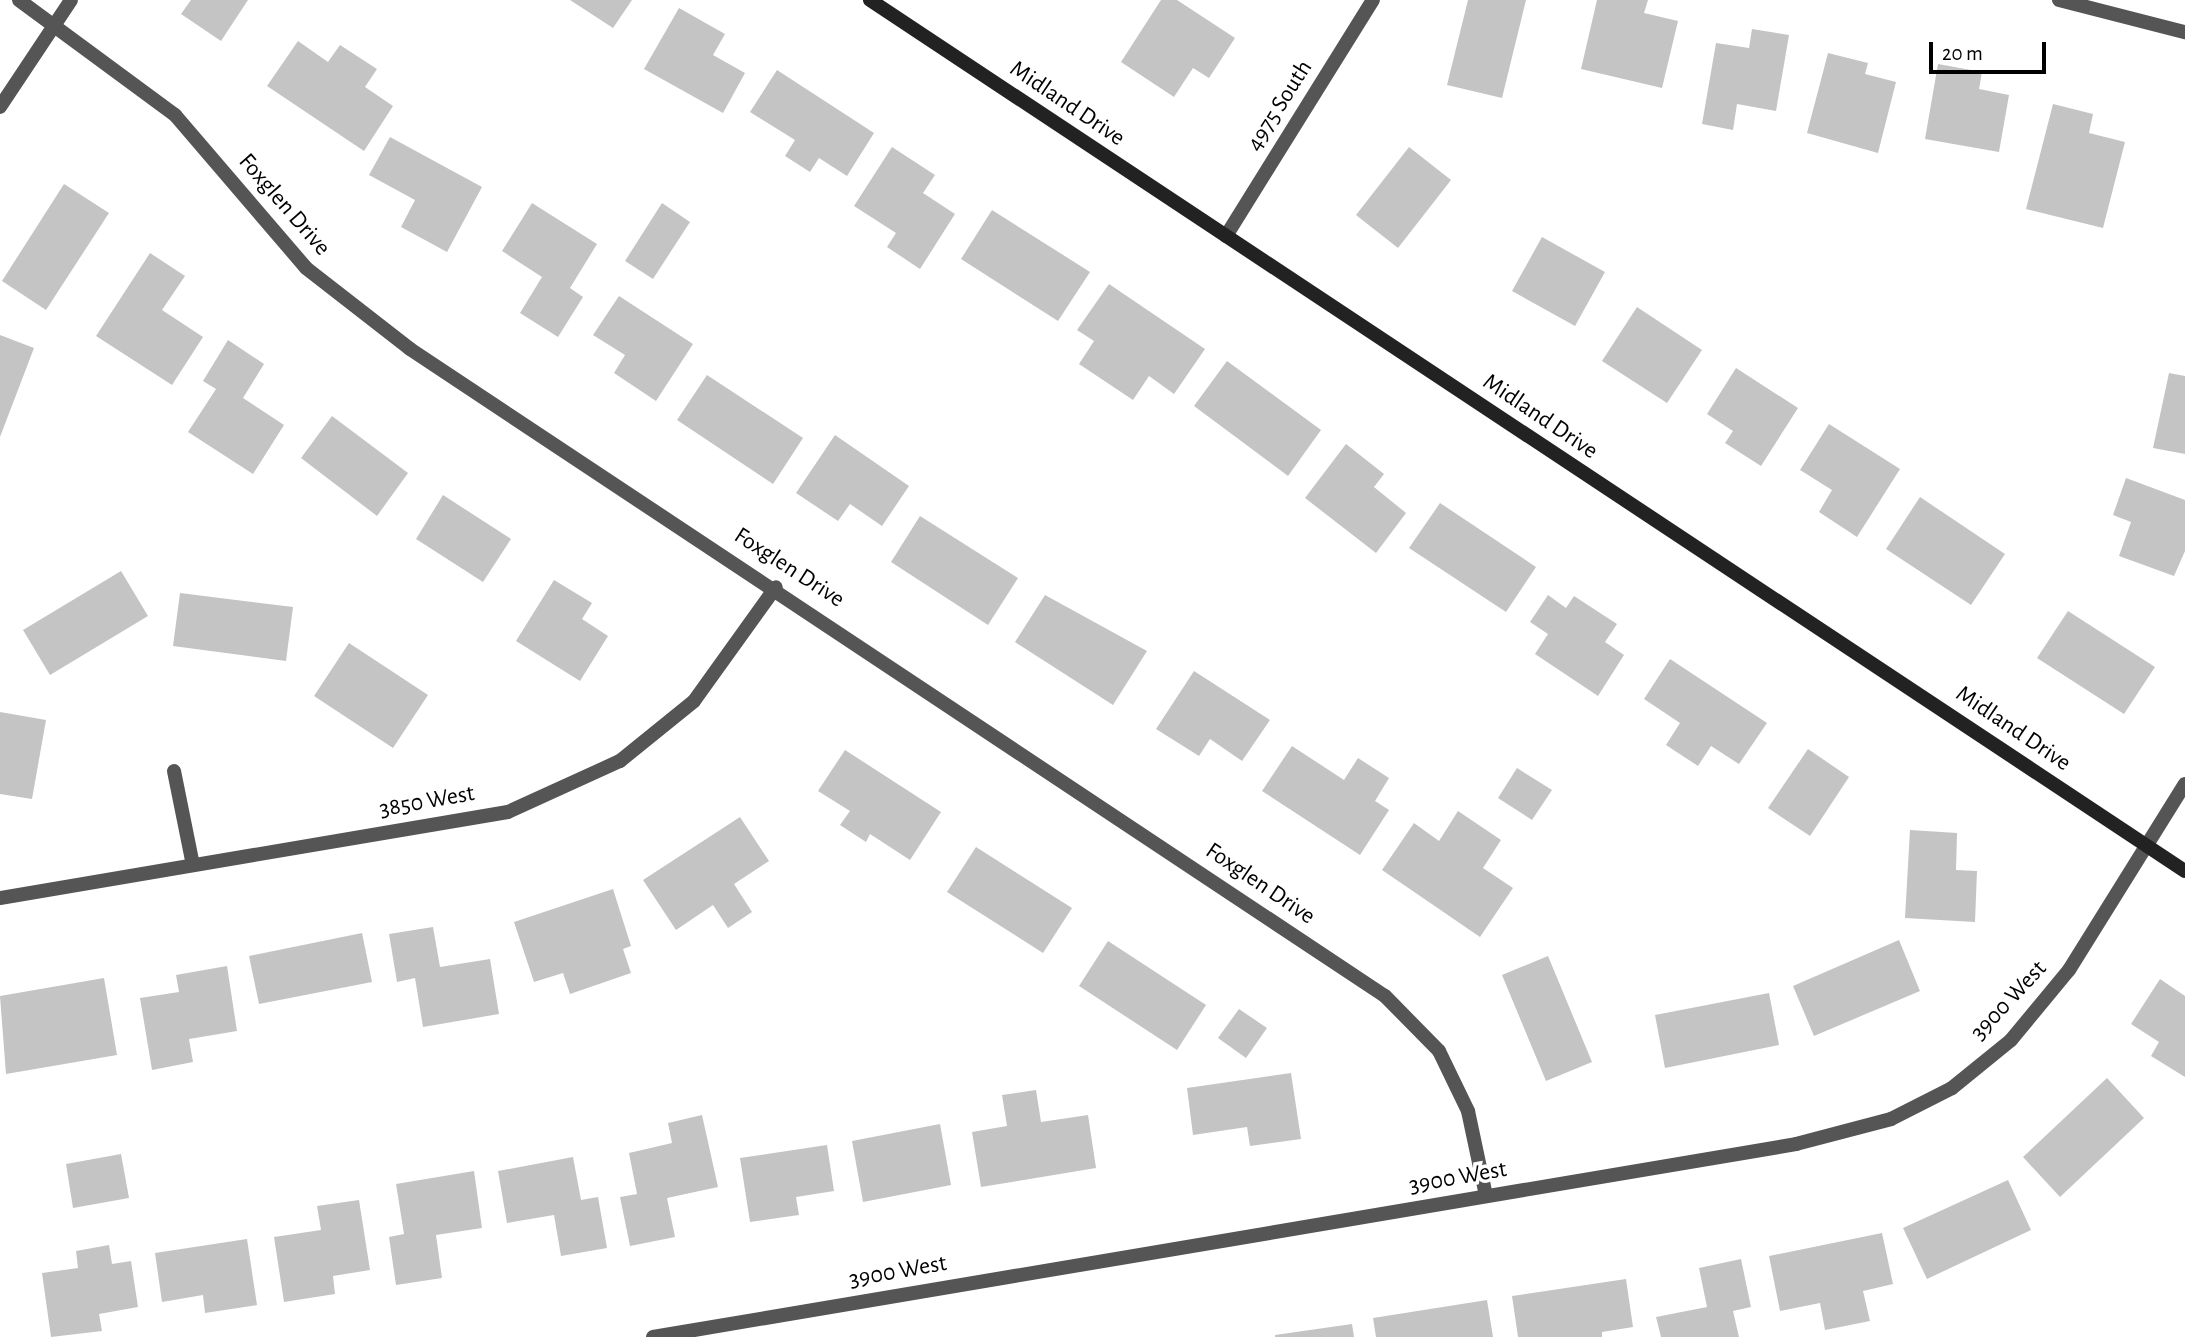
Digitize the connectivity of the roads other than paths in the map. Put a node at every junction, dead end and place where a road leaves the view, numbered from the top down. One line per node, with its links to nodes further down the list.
1 (19, 0): 6 (street, Foxglen Drive)
2 (71, 0): 6 (street)
3 (870, 0): 9 (street, Midland Drive)
4 (1373, 0): 9 (street, 4975 South)
5 (2059, 0): 7 (street)
6 (55, 24): 8 (street); 10 (street, Foxglen Drive)
7 (2185, 32)
8 (0, 107)
9 (1226, 236): 13 (street, Midland Drive)
10 (776, 587): 14 (street, 3850 West); 17 (street, Foxglen Drive)
11 (174, 771): 14 (street)
12 (2185, 784): 13 (street, 3900 West)
13 (2146, 845): 15 (street, Midland Drive); 17 (street, 3900 West)
14 (193, 865): 16 (street, 3850 West)
15 (2185, 871)
16 (0, 898)
17 (1486, 1196): 18 (street, 3900 West)
18 (653, 1337)

